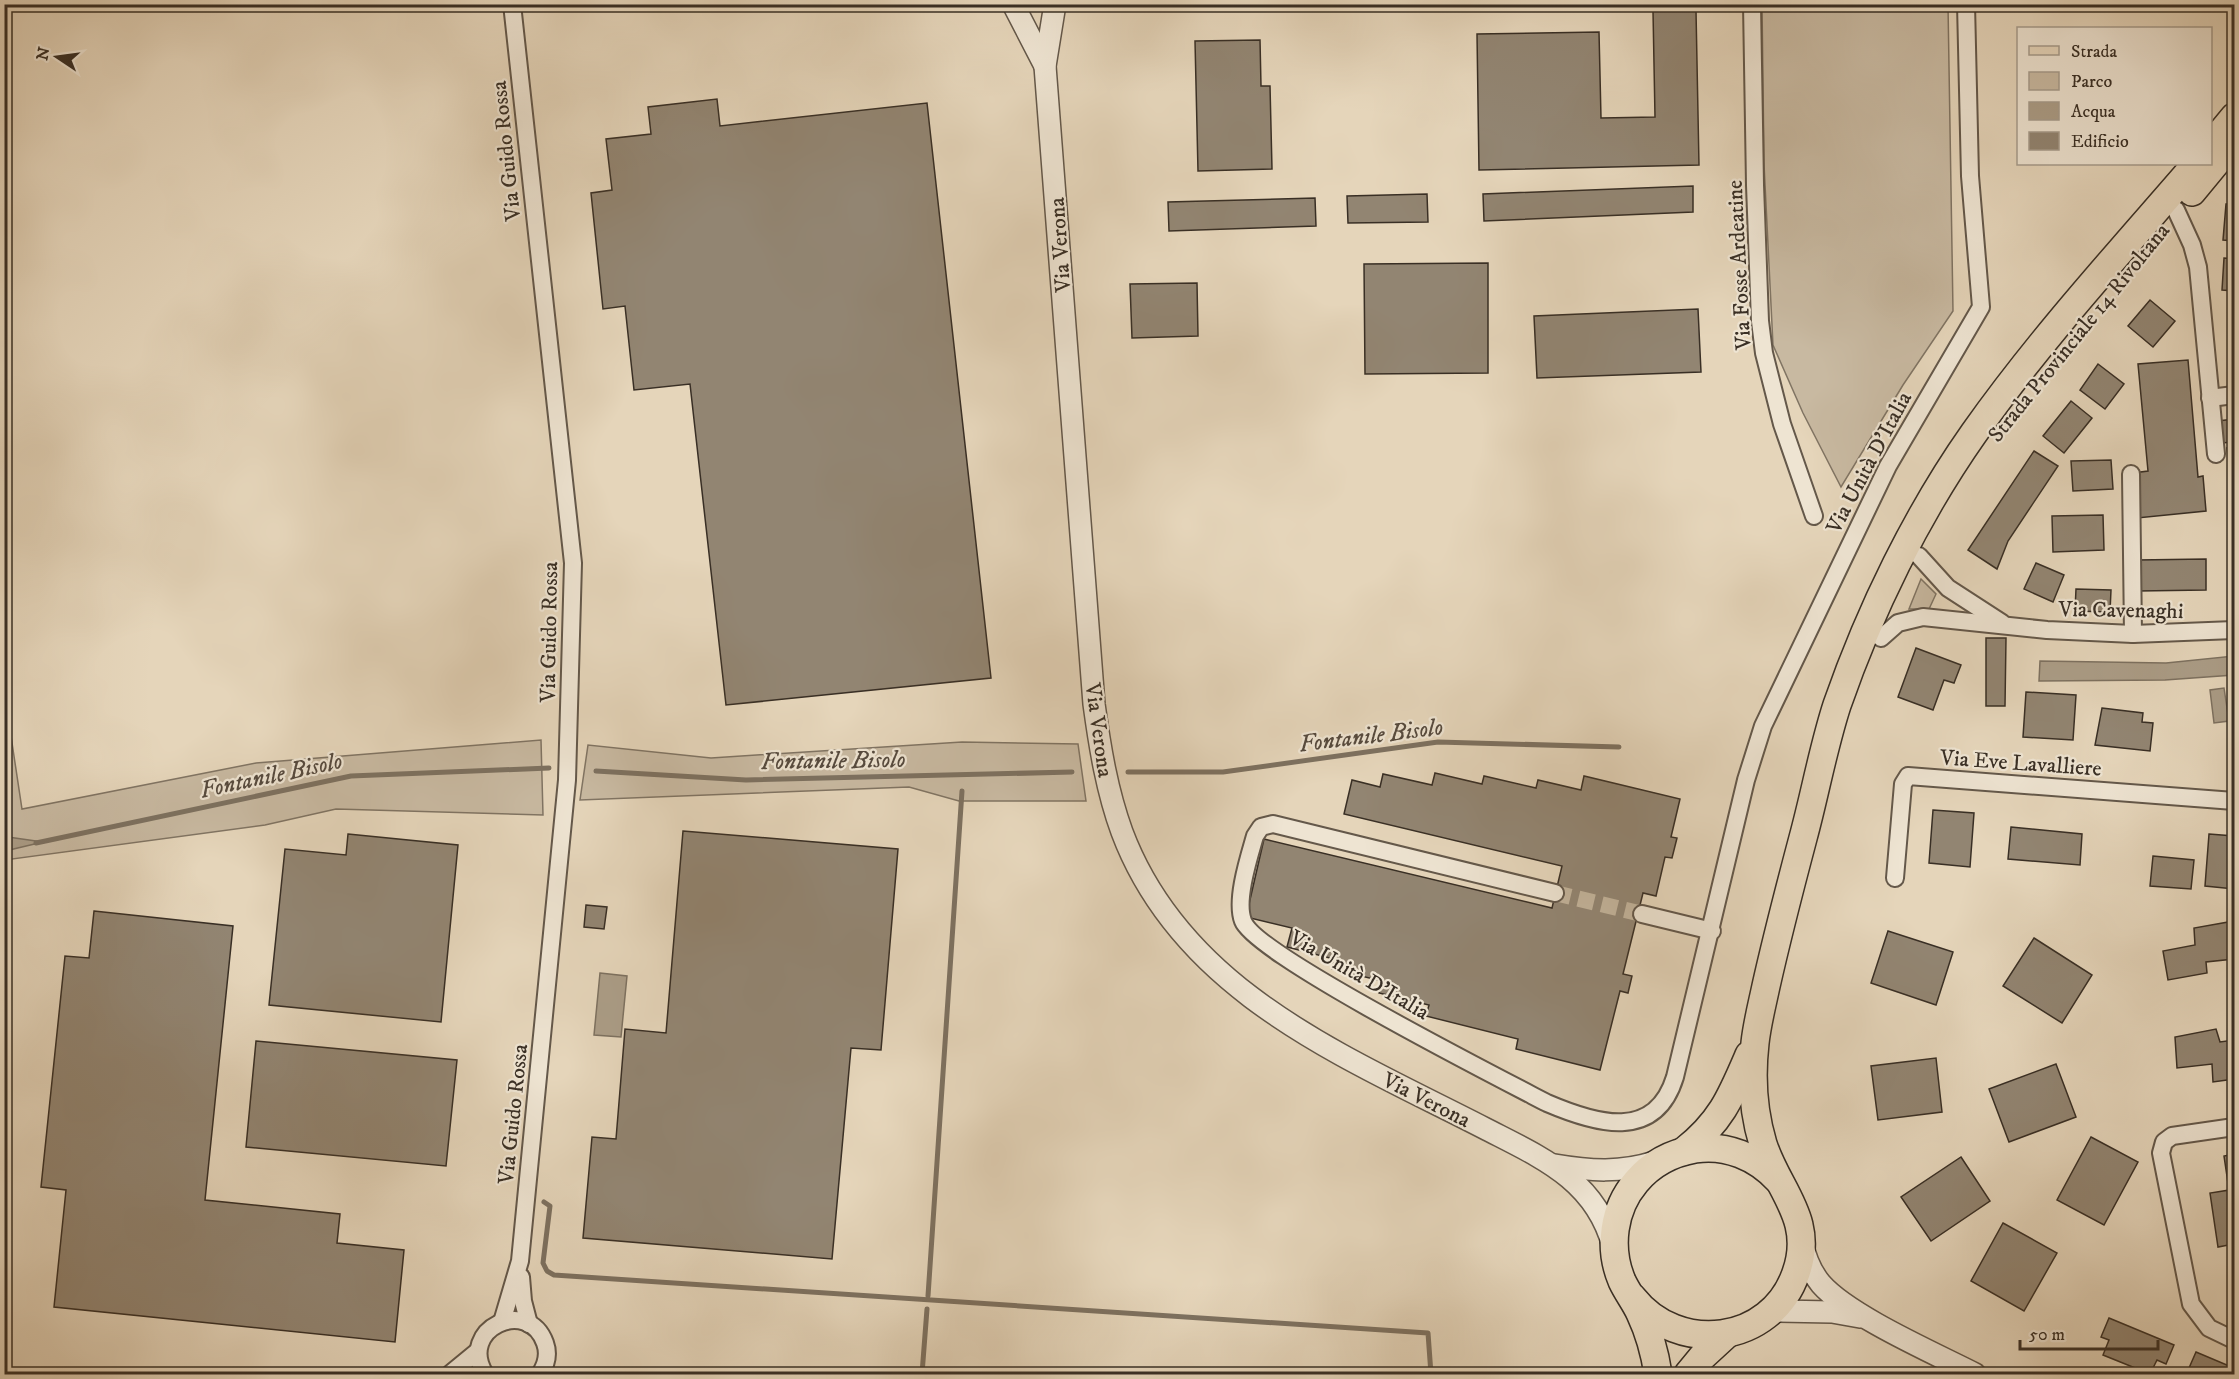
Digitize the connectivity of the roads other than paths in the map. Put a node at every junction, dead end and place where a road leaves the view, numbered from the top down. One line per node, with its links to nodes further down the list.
1 (512, 4): 35 (street, Via Guido Rossa)
2 (1013, 4): 6 (street, Via Verona)
3 (1055, 4): 6 (street, Via Verona)
4 (1752, 4): 16 (street, Via Fosse Ardeatine)
5 (1966, 4): 27 (street, Via Unità D'Italia)
6 (1045, 66): 31 (street, Via Verona)
7 (2235, 117): 9 (main road)
8 (2235, 141): 11 (main road, Strada Provinciale 14 Rivoltana)
9 (2212, 145)
10 (2195, 165): 22 (main road, Strada Provinciale 14 Rivoltana)
11 (2176, 210): 13 (street); 17 (main road, Strada Provinciale 14 Rivoltana)
12 (2235, 395): 13 (street)
13 (2210, 398): 14 (street)
14 (2216, 454)
15 (2131, 474): 20 (street)
16 (1814, 516)
17 (1919, 556): 18 (street, Via Cavenaghi); 21 (main road, Strada Provinciale 14 Rivoltana)
18 (2006, 626): 20 (street, Via Cavenaghi); 21 (street, Via Cavenaghi)
19 (2235, 630): 20 (street, Via Cavenaghi)
20 (2133, 634)
21 (1881, 638): 22 (main road, Strada Provinciale 14 Rivoltana)
22 (1816, 794): 28 (main road, Strada Provinciale 14 Rivoltana)
23 (2235, 801): 24 (street, Via Eve Lavalliere)
24 (1895, 878)
25 (1555, 893): 27 (street, Via Unità D'Italia)
26 (1642, 914): 27 (street)
27 (1712, 930)
28 (1755, 1040): 30 (main road, Strada Provinciale 14 Rivoltana); 32 (main road, Strada Provinciale 14 Rivoltana)
29 (2235, 1127): 42 (street)
30 (1673, 1156): 31 (street, Via Verona); 32 (main road, Strada Provinciale 14 Rivoltana); 34 (main road, Strada Provinciale 14 Rivoltana)
31 (1555, 1165): 34 (street, Via Verona)
32 (1784, 1187): 33 (main road, Strada Provinciale 14 Rivoltana)
33 (1801, 1236): 37 (main road, Strada Provinciale 14 Rivoltana); 38 (street)
34 (1615, 1255): 36 (main road, Strada Provinciale 14 Rivoltana)
35 (520, 1261): 39 (street); 40 (street)
36 (1633, 1298): 41 (main road, Strada Provinciale 14 Rivoltana); 47 (main road, Strada Provinciale 14 Rivoltana)
37 (1772, 1311): 38 (street); 41 (main road, Strada Provinciale 14 Rivoltana)
38 (1870, 1319): 49 (street)
39 (502, 1322): 40 (street); 43 (street)
40 (529, 1324): 44 (street)
41 (1727, 1334): 48 (main road, Strada Provinciale 14 Rivoltana)
42 (2235, 1340)
43 (478, 1351): 45 (street); 46 (street)
44 (544, 1372)
45 (450, 1374)
46 (485, 1374)
47 (1658, 1374)
48 (1688, 1374)
49 (1976, 1374)

